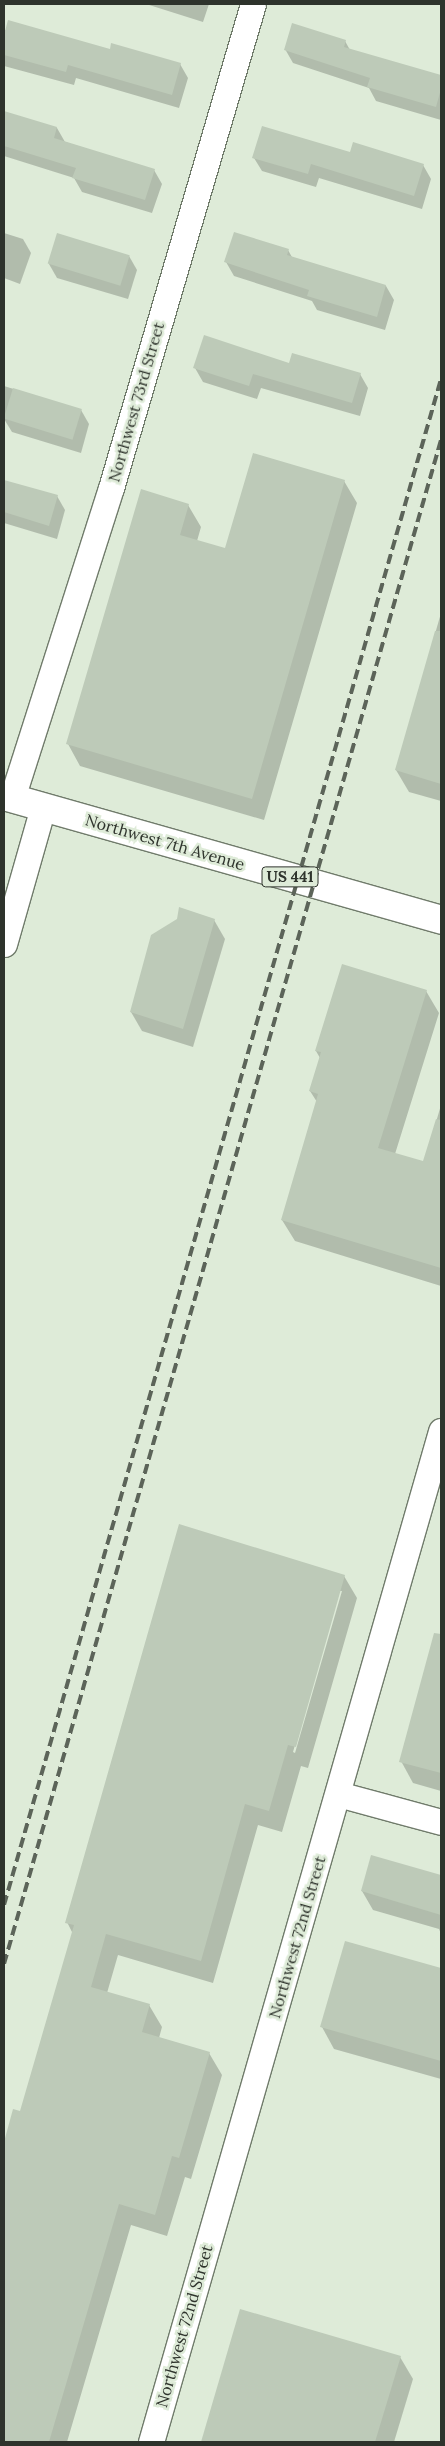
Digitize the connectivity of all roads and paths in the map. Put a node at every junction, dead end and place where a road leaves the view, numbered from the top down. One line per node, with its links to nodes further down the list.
1 (253, 4): 2 (street, Northwest 73rd Street)
2 (8, 797): 3 (main road, Northwest 7th Avenue / US 441)
3 (42, 807): 4 (main road, Northwest 7th Avenue / US 441); 5 (street)
4 (441, 920)
5 (4, 944)
6 (441, 1431): 7 (street, Northwest 72nd Street)
7 (338, 1794): 8 (street); 9 (street, Northwest 72nd Street)
8 (441, 1822)
9 (150, 2442)

